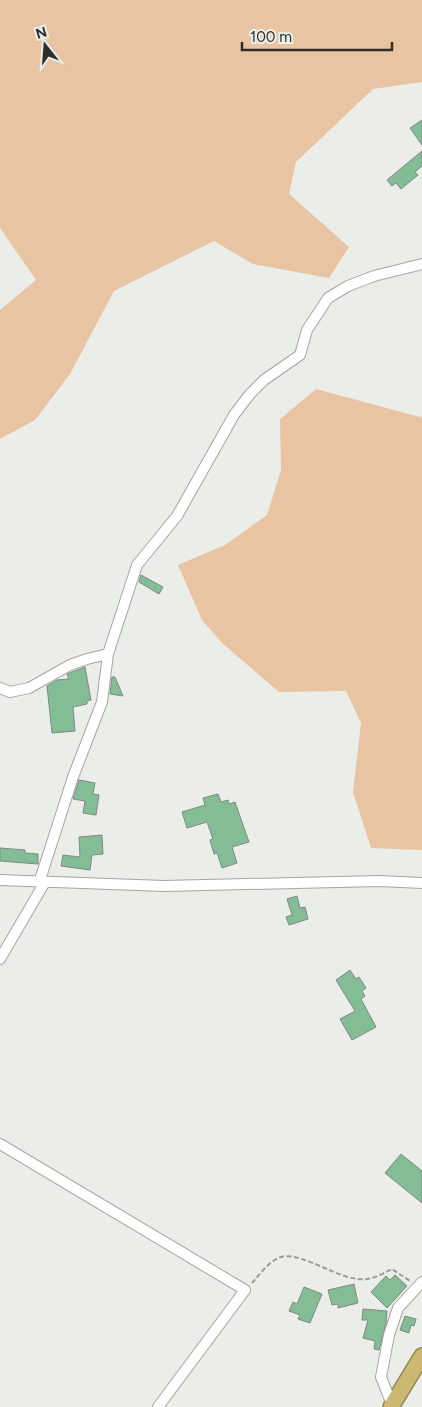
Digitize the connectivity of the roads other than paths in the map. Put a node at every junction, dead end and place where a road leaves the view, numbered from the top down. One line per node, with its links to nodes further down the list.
1 (422, 264): 2 (street)
2 (108, 654): 3 (street); 5 (street)
3 (0, 688)
4 (0, 880): 5 (street)
5 (42, 882): 6 (street); 7 (street)
6 (422, 882)
7 (0, 959)
8 (0, 1144): 11 (street)
9 (420, 1285): 12 (street)
10 (422, 1356): 12 (highway)
11 (158, 1407)
12 (392, 1407)

